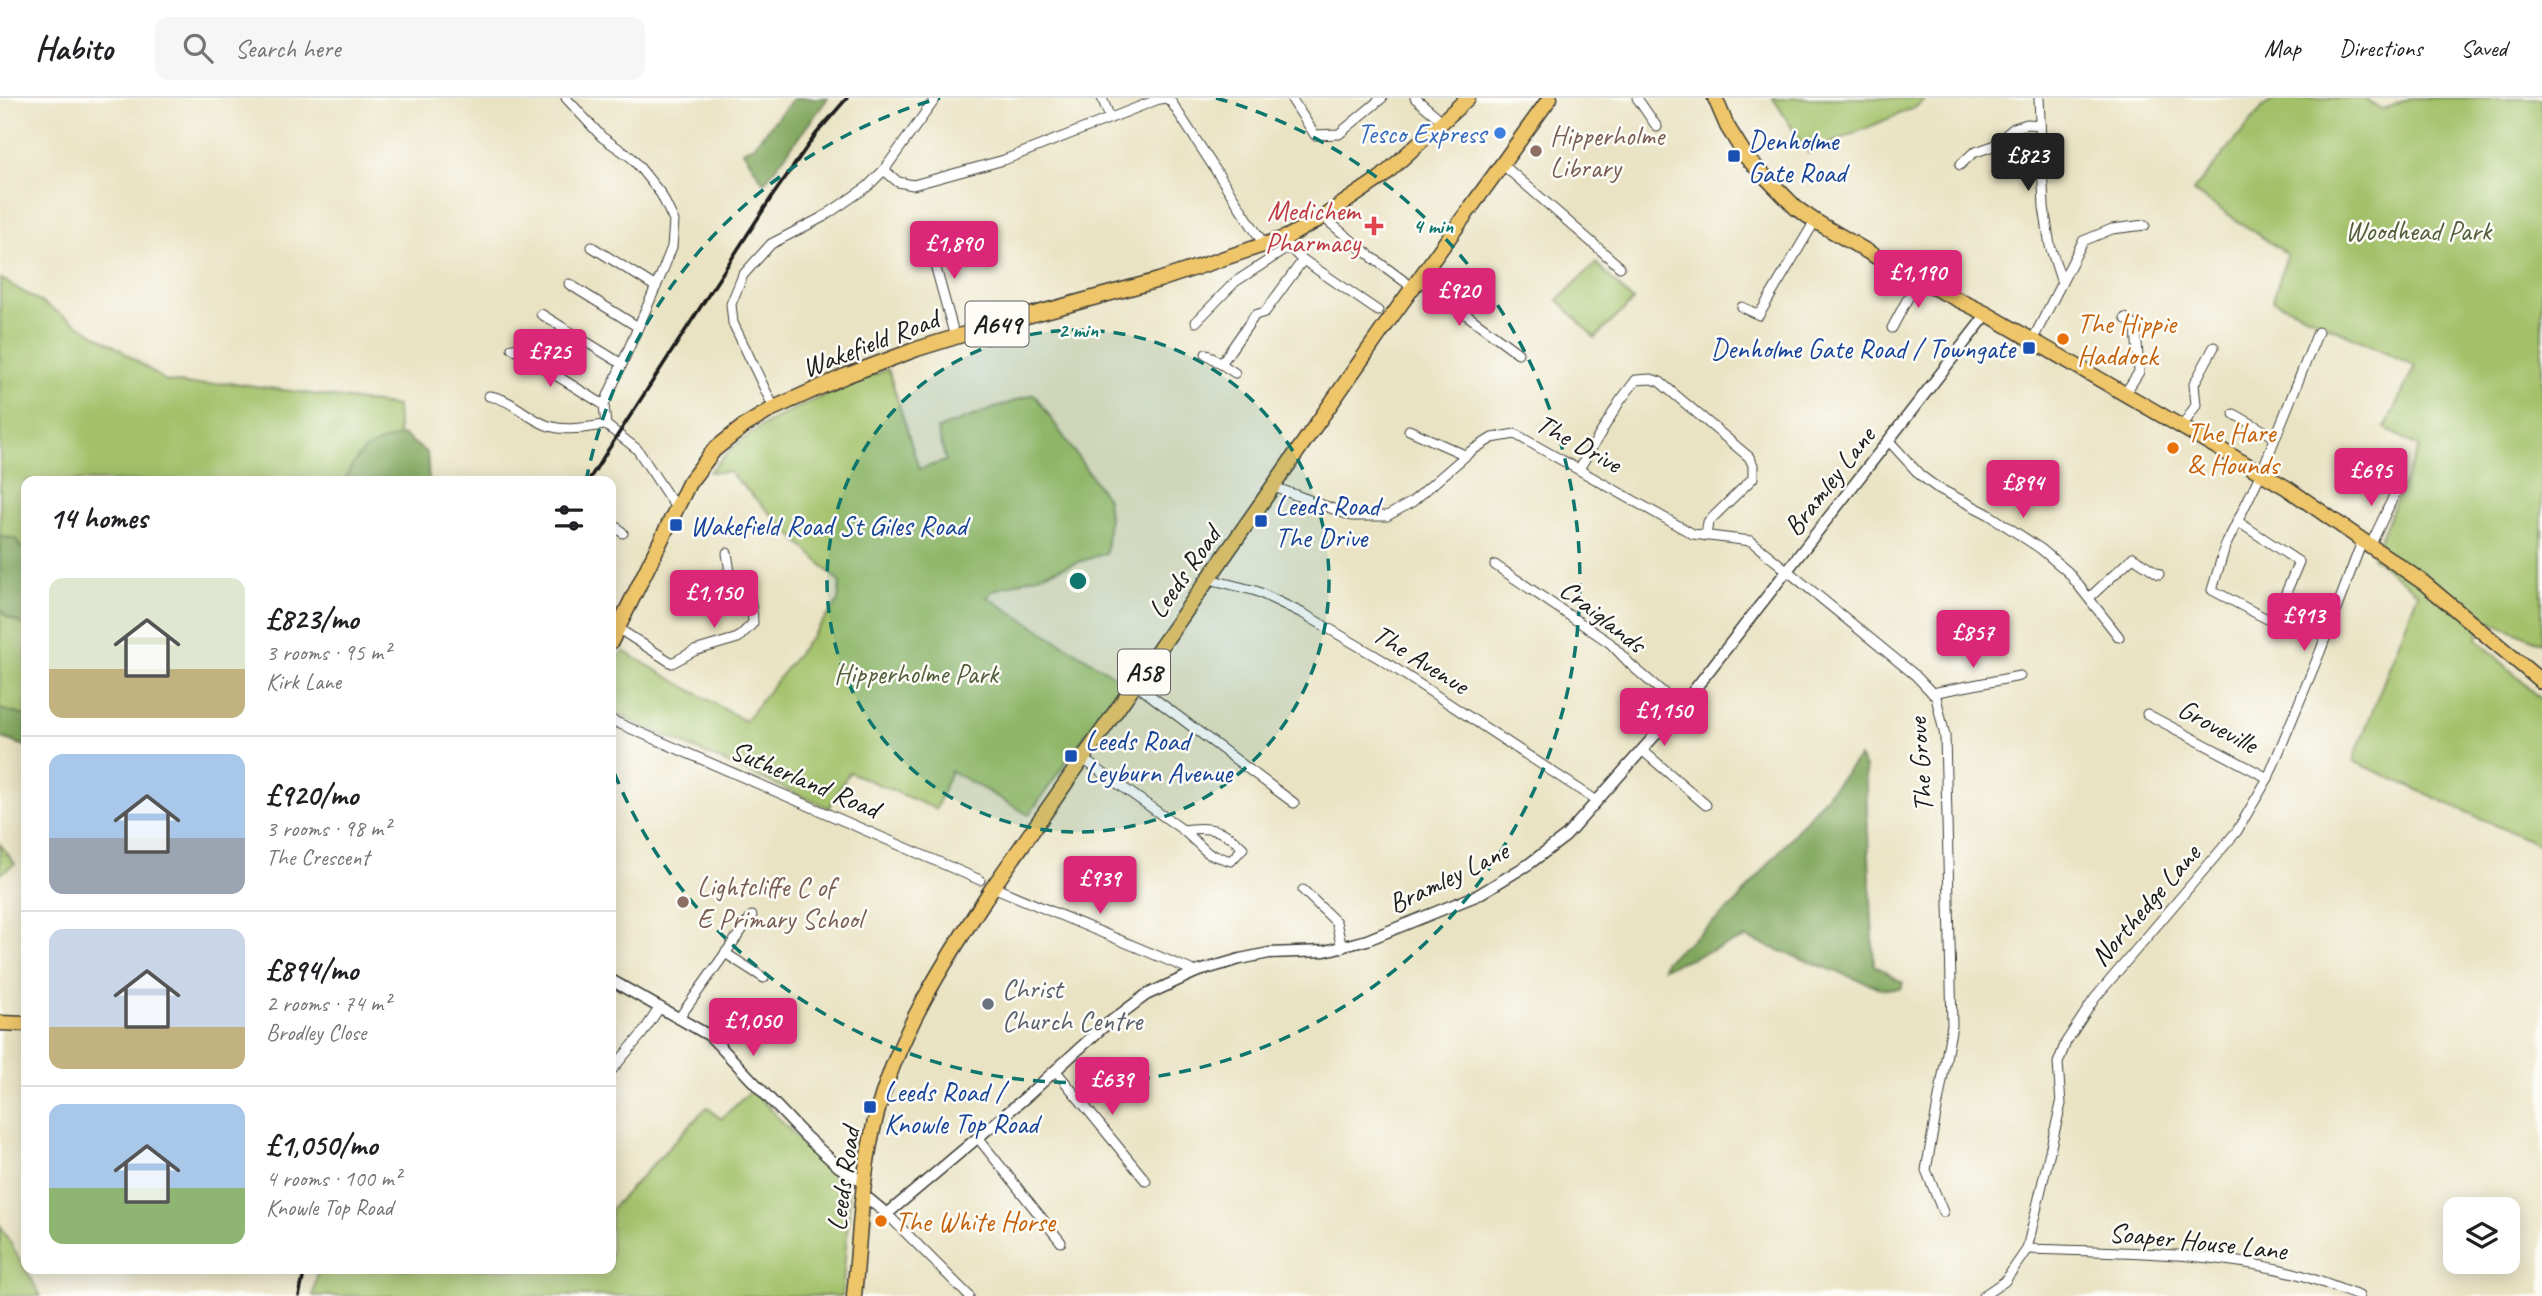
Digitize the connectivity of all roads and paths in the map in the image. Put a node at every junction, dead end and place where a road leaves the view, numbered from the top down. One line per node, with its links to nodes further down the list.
1 (566, 98): 33 (street)
2 (936, 98): 19 (street)
3 (1102, 98): 13 (street)
4 (1167, 98): 13 (street); 25 (street)
5 (1291, 98): 6 (street)
6 (1382, 98)
7 (1415, 98): 14 (street)
8 (1468, 98): 14 (main road, Wakefield Road / A649)
9 (1550, 98): 17 (main road, Leeds Road / A58)
10 (1637, 98): 16 (street)
11 (1715, 98): 21 (main road)
12 (2039, 98): 15 (street)
13 (1110, 118): 19 (street)
14 (1441, 120): 20 (main road, Wakefield Road / A649)
15 (2040, 125): 18 (street); 30 (street)
16 (1657, 127)
17 (1502, 164): 28 (street); 31 (main road, Leeds Road / A58)
18 (1960, 165)
19 (884, 170): 55 (street)
20 (1323, 217): 24 (main road, Wakefield Road / A649); 31 (street)
21 (1815, 221): 29 (main road); 34 (street)
22 (2146, 225): 30 (street)
23 (926, 232): 43 (street)
24 (1285, 243): 25 (main road, Wakefield Road / A649); 27 (street); 39 (street)
25 (1265, 246): 43 (main road, Wakefield Road / A649)
26 (592, 247): 33 (street)
27 (1303, 260): 35 (street); 50 (street)
28 (1620, 267)
29 (1918, 279): 37 (main road); 41 (street)
30 (2061, 280): 44 (street)
31 (1415, 283): 47 (street); 66 (main road, Leeds Road / A58)
32 (569, 284): 40 (street)
33 (656, 287): 40 (street)
34 (1742, 307)
35 (1378, 311)
36 (541, 314): 49 (street)
37 (1987, 314): 44 (main road); 61 (street, Bramley Lane)
38 (2125, 318): 52 (street)
39 (1196, 323)
40 (638, 327): 49 (street)
41 (1892, 327)
42 (2318, 332): 60 (street)
43 (955, 337): 55 (main road, Wakefield Road / A649)
44 (2032, 341): 52 (main road)
45 (2214, 347): 58 (street)
46 (512, 348): 54 (street)
47 (1518, 353)
48 (1206, 354): 50 (street)
49 (622, 364): 54 (street)
50 (1221, 364): 51 (street)
51 (1235, 373)
52 (2124, 395): 58 (main road)
53 (489, 396): 57 (street)
54 (604, 405): 57 (street)
55 (774, 408): 67 (main road, Wakefield Road / A649)
56 (2234, 414): 60 (street)
57 (606, 425): 67 (street)
58 (2182, 428): 64 (main road)
59 (1409, 429): 62 (street)
60 (2275, 438): 64 (street)
61 (1889, 441): 76 (street, Bramley Lane); 80 (street)
62 (1465, 456): 63 (street, The Drive); 66 (street, The Drive)
63 (1579, 468): 71 (street, The Drive); 71 (street)
64 (2261, 473): 68 (street); 72 (main road)
65 (2399, 485): 72 (street, Northedge Lane)
66 (1274, 487): 78 (main road, Leeds Road / A58)
67 (676, 508): 81 (main road, Wakefield Road / A649)
68 (2237, 521): 68 (street)
69 (616, 530): 70 (street)
70 (623, 533)
71 (1706, 536): 76 (street, The Drive)
72 (2367, 541): 85 (main road); 93 (street, Northedge Lane)
73 (727, 553): 75 (street)
74 (1495, 565): 88 (street, Craiglands)
75 (730, 572): 79 (street); 81 (street)
76 (1787, 573): 87 (street, The Grove); 88 (street, Bramley Lane)
77 (2159, 574): 80 (street)
78 (1209, 579): 86 (main road, Leeds Road / A58); 94 (street, The Avenue)
79 (701, 584)
80 (2089, 598): 83 (street)
81 (619, 629): 82 (main road, Wakefield Road / A649)
82 (616, 634)
83 (2119, 637)
84 (2020, 676): 87 (street)
85 (2542, 682)
86 (1135, 684): 92 (main road, Leeds Road / A58); 95 (street)
87 (1932, 693): 115 (street, The Grove)
88 (1680, 707): 91 (street, Bramley Lane)
89 (2147, 714): 93 (street, Groveville)
90 (616, 722): 98 (street, Sutherland Road)
91 (1642, 750): 94 (street, Bramley Lane); 96 (street)
92 (1083, 759): 97 (street); 98 (main road, Leeds Road / A58)
93 (2268, 778): 118 (street, Northedge Lane)
94 (1597, 801): 101 (street, Bramley Lane)
95 (1294, 803)
96 (1706, 805)
97 (1183, 830): 97 (street)
98 (987, 883): 103 (street, Sutherland Road); 114 (main road, Leeds Road / A58)
99 (1303, 890): 101 (street)
100 (752, 916): 102 (street)
101 (1342, 948): 103 (street, Bramley Lane)
102 (725, 953): 104 (street); 107 (street)
103 (1196, 972): 111 (street, Bramley Lane)
104 (764, 978)
105 (616, 983): 106 (street)
106 (660, 1007): 107 (street); 110 (street)
107 (679, 1018): 114 (street)
108 (0, 1023): 109 (main road)
109 (21, 1024)
110 (616, 1065)
111 (1056, 1071): 112 (street, Bramley Lane); 113 (street)
112 (978, 1138): 116 (street, Bramley Lane); 117 (street)
113 (1146, 1181)
114 (865, 1189): 116 (street); 119 (main road, Leeds Road / A58)
115 (1943, 1212)
116 (887, 1214): 120 (street)
117 (1061, 1242)
118 (2027, 1250): 121 (street, Northedge Lane); 122 (street, Soaper House Lane)
119 (853, 1296)
120 (969, 1296)
121 (1983, 1296)
122 (2359, 1296)

